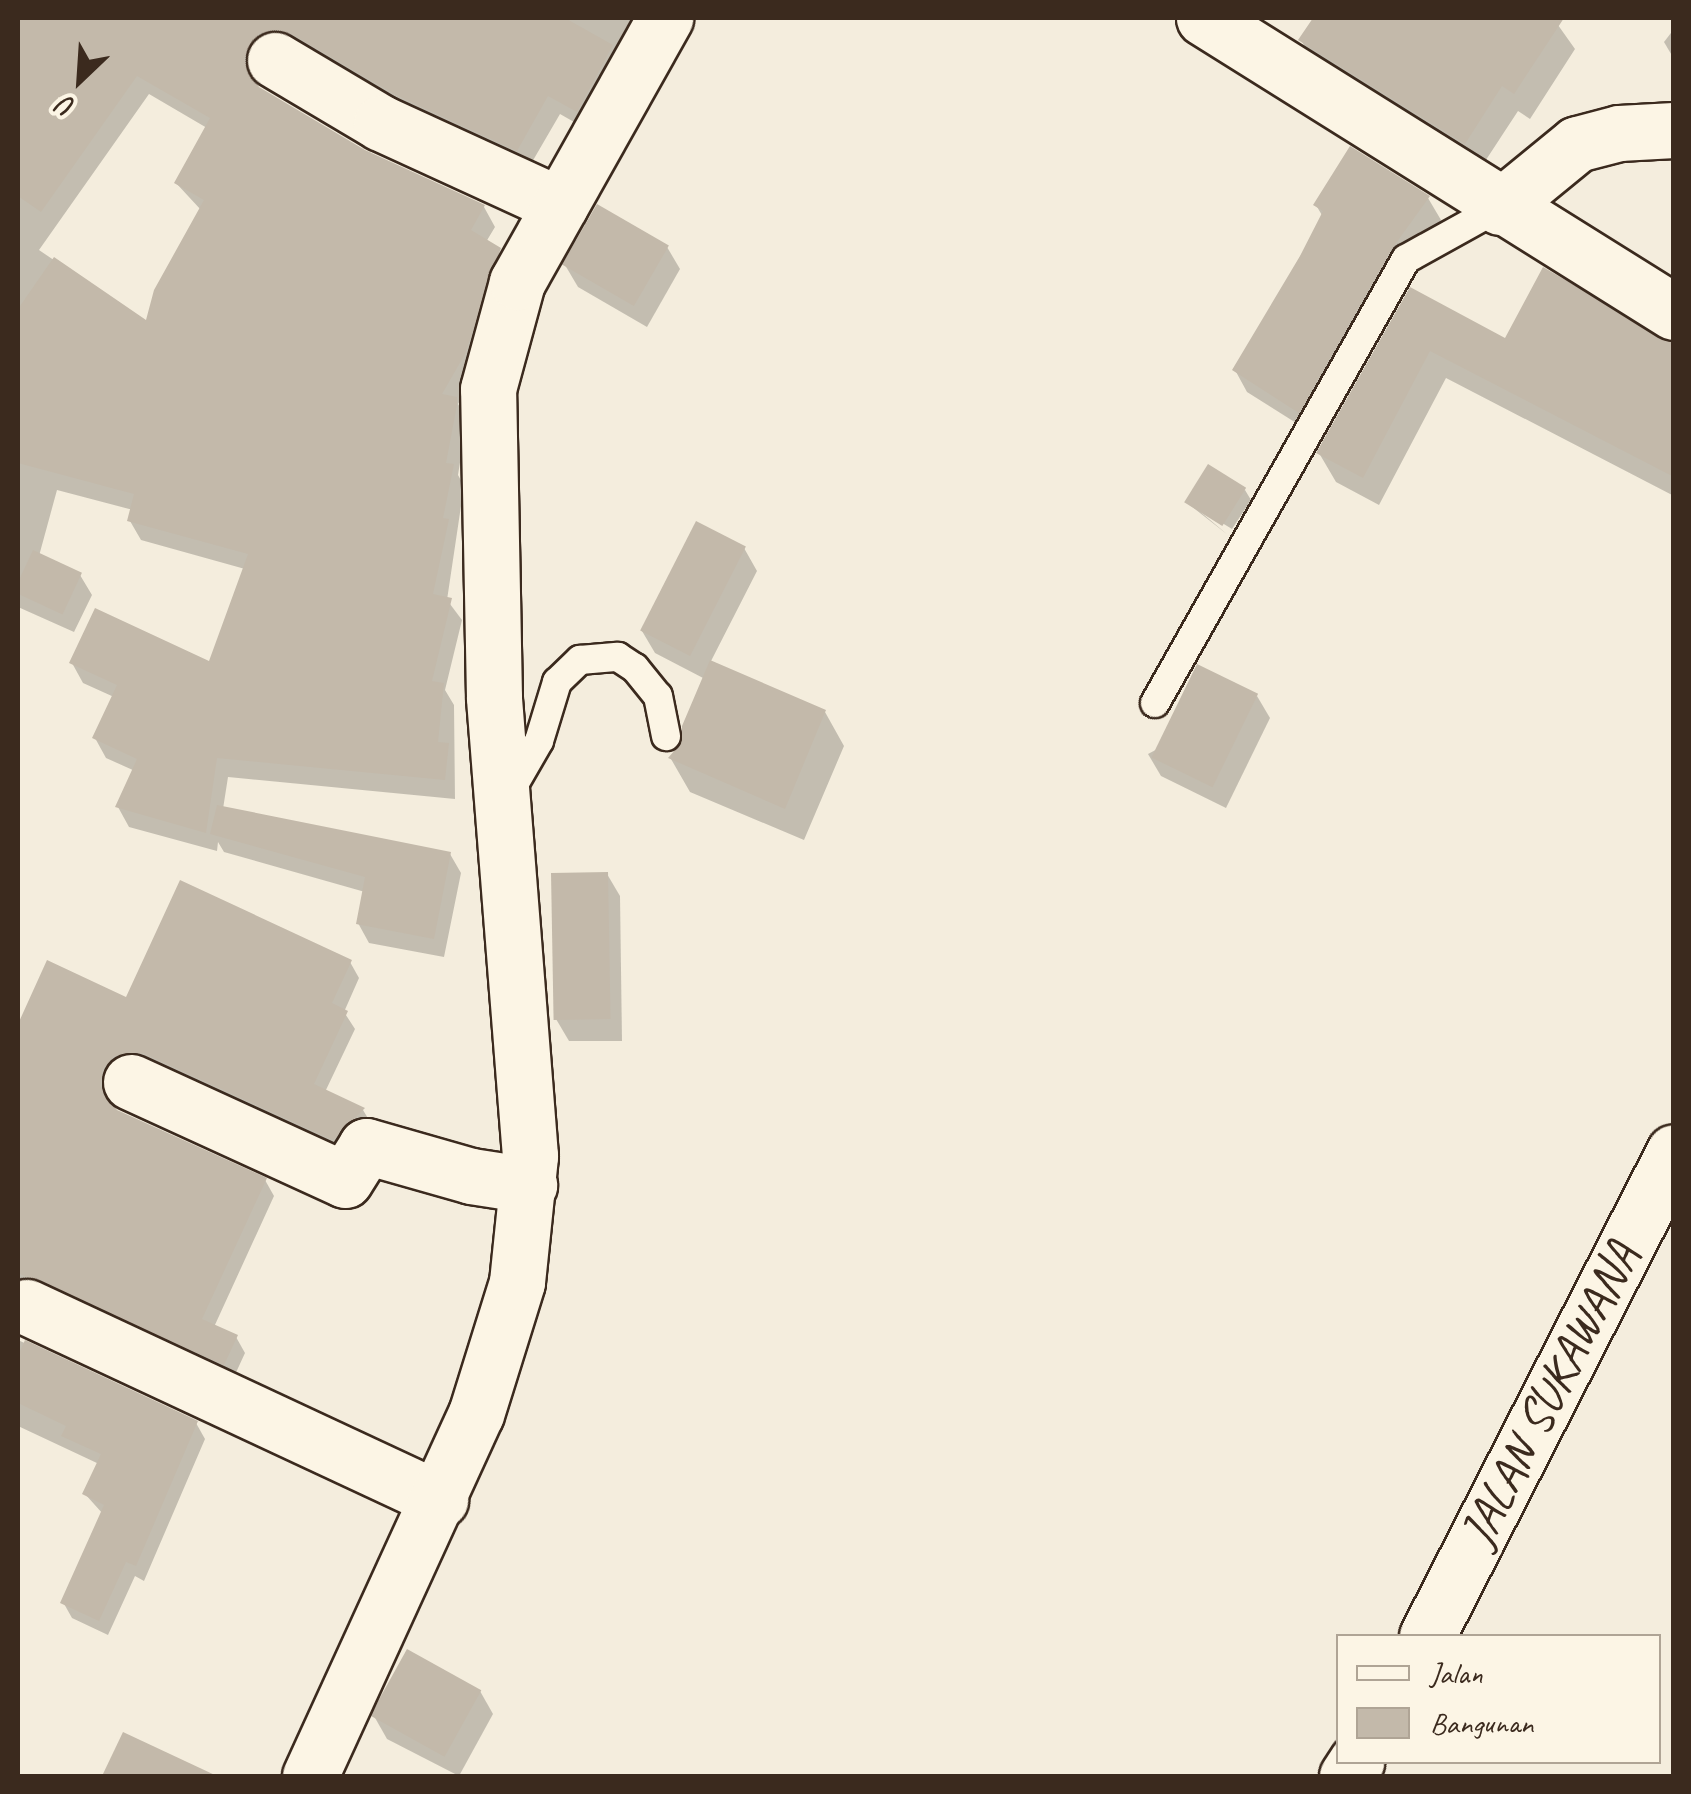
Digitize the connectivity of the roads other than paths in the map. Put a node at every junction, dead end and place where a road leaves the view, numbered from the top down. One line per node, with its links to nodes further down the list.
1 (665, 18): 5 (street)
2 (1204, 18): 6 (street)
3 (275, 60): 5 (street)
4 (1674, 130): 6 (street)
5 (560, 205): 10 (street)
6 (1500, 207): 7 (street); 8 (lane)
7 (1674, 312)
8 (1155, 703)
9 (666, 736): 10 (lane)
10 (501, 808): 13 (street)
11 (131, 1082): 13 (street)
12 (1674, 1152): 16 (street, JALAN SUKAWANA)
13 (529, 1185): 15 (street)
14 (27, 1308): 15 (street)
15 (440, 1500): 17 (street)
16 (1428, 1634)
17 (310, 1776)

